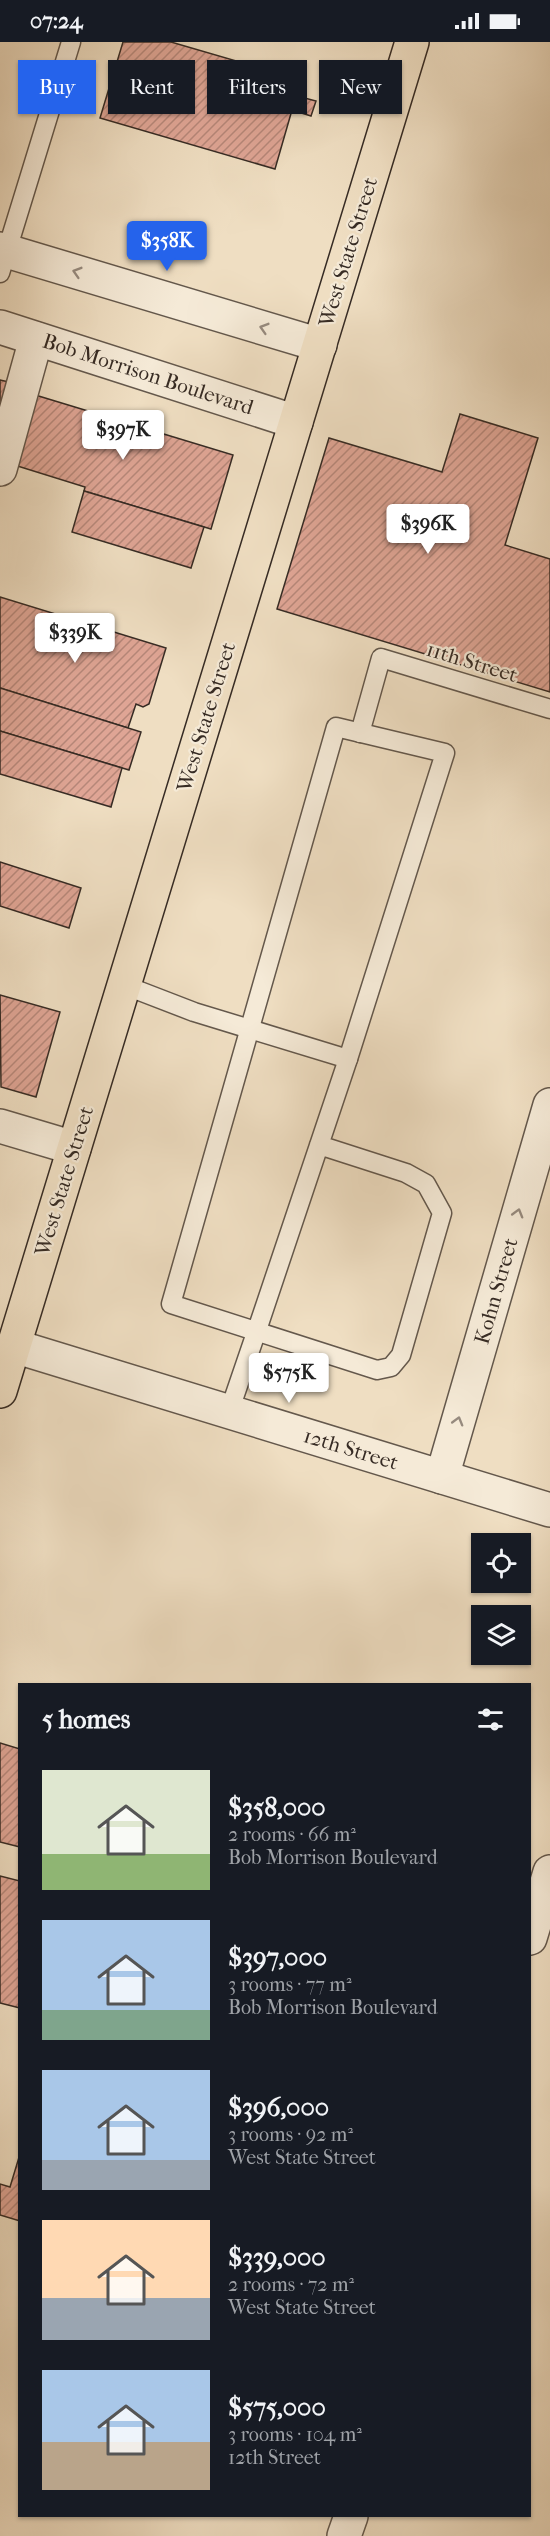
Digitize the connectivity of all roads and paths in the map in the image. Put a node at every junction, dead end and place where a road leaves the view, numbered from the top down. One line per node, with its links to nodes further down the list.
1 (71, 42): 3 (lane)
2 (412, 42): 6 (main road, West State Street)
3 (2, 258): 6 (street, one-way to 3)
4 (0, 327): 5 (street, Bob Morrison Boulevard)
5 (36, 339): 7 (street, Bob Morrison Boulevard); 8 (street)
6 (320, 345): 7 (main road, West State Street)
7 (296, 422): 11 (main road, West State Street)
8 (0, 470)
9 (550, 709): 10 (lane, 11th Street)
10 (360, 733): 12 (lane); 13 (lane)
11 (124, 985): 12 (lane); 17 (main road, West State Street)
12 (249, 1028): 13 (lane); 18 (lane)
13 (348, 1059): 16 (lane)
14 (550, 1105): 22 (street, Kohn Street, one-way to 14)
15 (0, 1126): 17 (street)
16 (319, 1145): 18 (lane); 18 (lane)
17 (74, 1148): 19 (main road, West State Street)
18 (256, 1330): 21 (lane)
19 (14, 1346): 20 (main road, West State Street); 21 (street, 12th Street)
20 (0, 1391)
21 (229, 1412): 22 (street, 12th Street)
22 (442, 1477): 23 (street, 12th Street)
23 (550, 1510)
24 (550, 1872): 25 (street)
25 (531, 1935)
26 (351, 2517): 27 (street)
27 (344, 2536)

